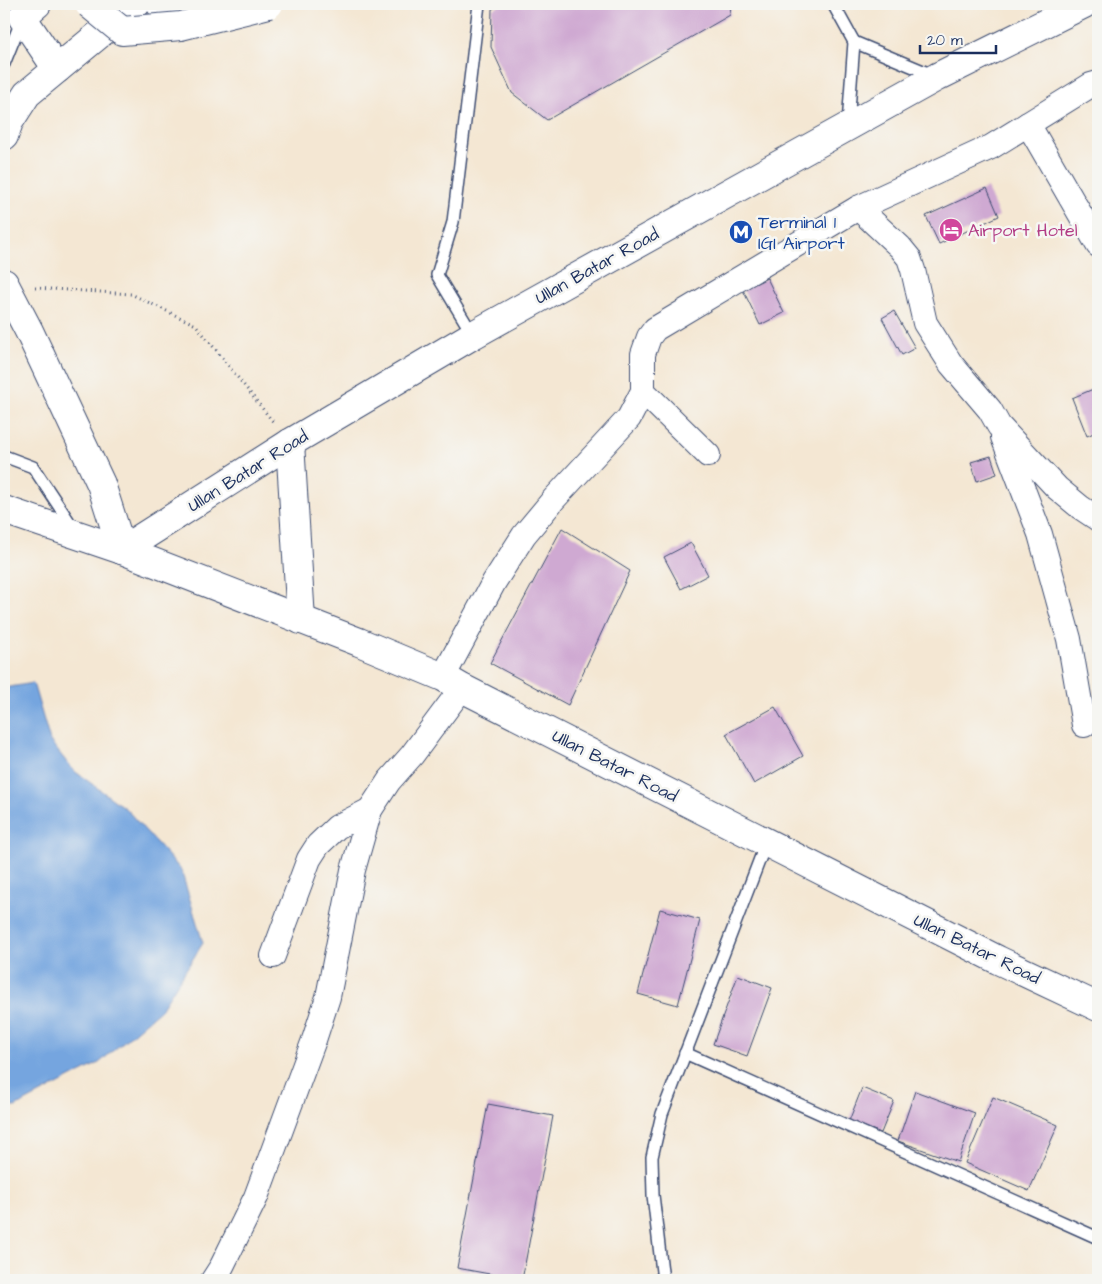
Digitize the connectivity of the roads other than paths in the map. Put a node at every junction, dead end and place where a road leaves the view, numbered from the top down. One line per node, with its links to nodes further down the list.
1 (89, 4): 9 (street, bridge)
2 (136, 4): 12 (street)
3 (160, 4): 9 (street)
4 (269, 4): 9 (street, bridge)
5 (479, 4): 21 (lane)
6 (832, 4): 10 (lane)
7 (1084, 4): 13 (street, Ullan Batar Road)
8 (30, 10): 11 (lane); 12 (street)
9 (181, 26)
10 (854, 42): 13 (lane); 16 (lane)
11 (4, 64)
12 (57, 69): 17 (street)
13 (937, 77): 16 (street, Ullan Batar Road)
14 (1098, 82): 15 (street)
15 (1028, 124): 18 (street); 19 (street)
16 (847, 128): 21 (street, Ullan Batar Road)
17 (4, 136)
18 (858, 208): 22 (street); 23 (street)
19 (1098, 245)
20 (4, 284): 30 (street)
21 (473, 335): 24 (street, Ullan Batar Road)
22 (643, 391): 25 (street); 32 (street)
23 (999, 426): 28 (street); 33 (street)
24 (290, 443): 30 (street, Ullan Batar Road); 31 (street)
25 (708, 455)
26 (4, 456): 29 (lane)
27 (4, 510): 29 (street, Ullan Batar Road)
28 (1098, 519)
29 (77, 535): 30 (street, Ullan Batar Road)
30 (122, 550): 31 (street, Ullan Batar Road)
31 (301, 620): 32 (street, Ullan Batar Road)
32 (453, 683): 34 (street); 35 (street, Ullan Batar Road)
33 (1084, 725)
34 (370, 810): 36 (street); 40 (street)
35 (766, 843): 37 (street, Ullan Batar Road); 38 (lane)
36 (273, 956)
37 (1097, 1005)
38 (685, 1053): 39 (lane); 41 (lane)
39 (1098, 1238)
40 (212, 1280)
41 (663, 1280)

